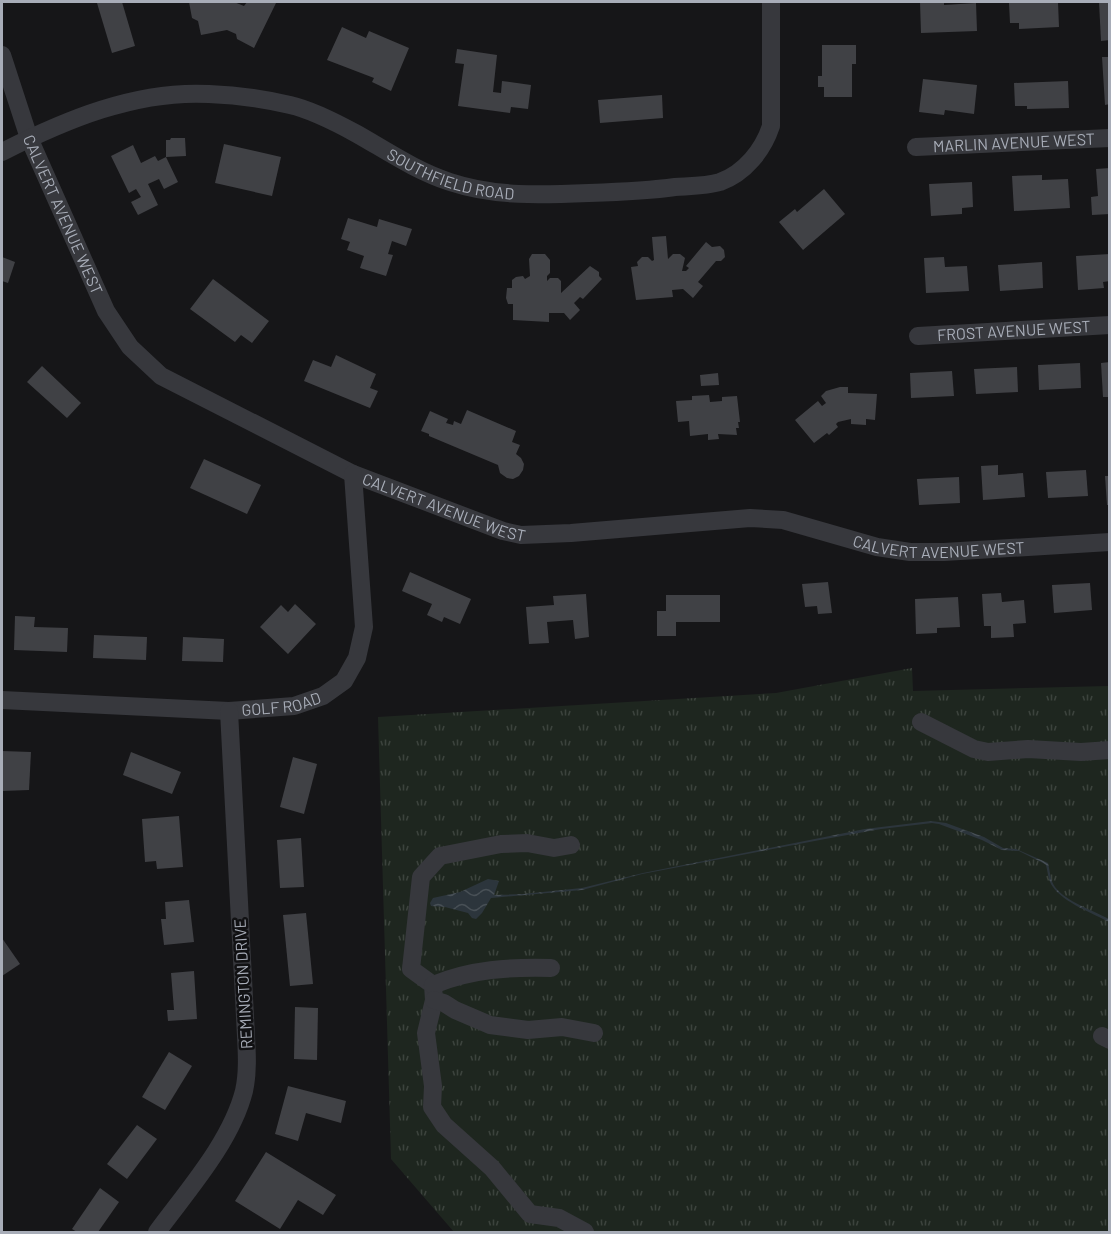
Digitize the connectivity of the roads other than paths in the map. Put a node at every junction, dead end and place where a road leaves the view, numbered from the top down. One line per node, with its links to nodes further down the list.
1 (771, 2): 3 (street, SOUTHFIELD ROAD)
2 (2, 55): 3 (street, CALVERT AVENUE WEST)
3 (30, 138): 6 (street, SOUTHFIELD ROAD); 9 (street, CALVERT AVENUE WEST)
4 (1110, 138): 5 (street, MARLIN AVENUE WEST)
5 (916, 147)
6 (2, 152)
7 (1110, 325): 8 (street, FROST AVENUE WEST)
8 (918, 336)
9 (353, 474): 10 (street, CALVERT AVENUE WEST); 12 (street, GOLF ROAD)
10 (1110, 542)
11 (2, 700): 12 (street, GOLF ROAD)
12 (229, 711): 19 (street, REMINGTON DRIVE)
13 (921, 722): 14 (street)
14 (1110, 750)
15 (571, 844): 17 (street)
16 (551, 968): 17 (street)
17 (434, 993): 18 (street); 20 (street)
18 (594, 1033)
19 (157, 1233)
20 (585, 1233)

